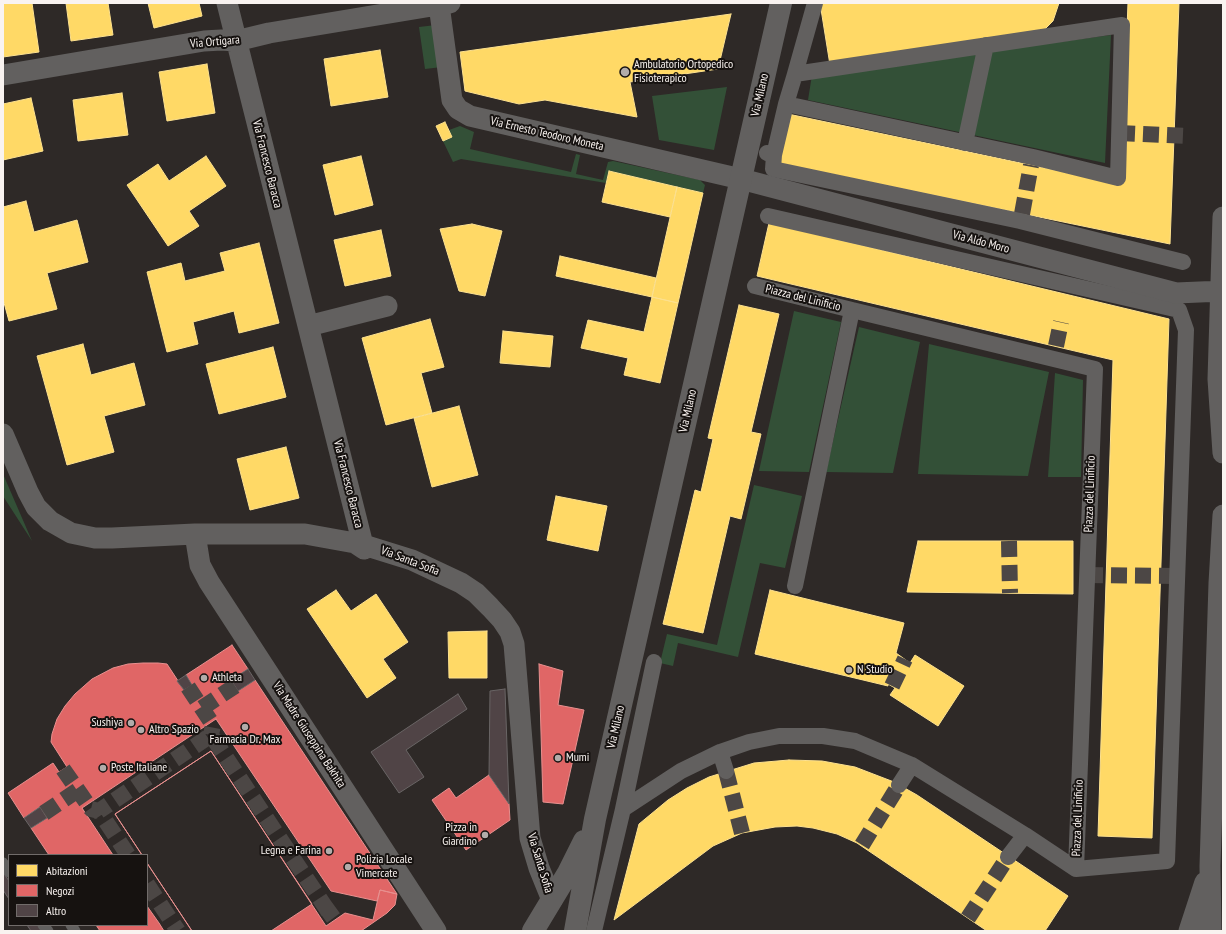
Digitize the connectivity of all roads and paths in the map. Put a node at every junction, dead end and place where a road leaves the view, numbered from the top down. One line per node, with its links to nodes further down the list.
1 (226, 3): 5 (street, Via Francesco Baracca)
2 (781, 3): 11 (street, Via Milano)
3 (815, 3): 7 (street)
4 (444, 4): 5 (street, Via Ortigara); 11 (street, Via Ernesto Teodoro Moneta)
5 (236, 41): 8 (street, Via Ortigara); 19 (street, Via Francesco Baracca)
6 (986, 46): 7 (street); 10 (street); 10 (street)
7 (795, 74): 9 (street)
8 (3, 75)
9 (786, 104): 10 (street); 14 (street)
10 (965, 142)
11 (741, 179): 16 (street, Via Aldo Moro); 33 (street, Via Milano)
12 (768, 216): 37 (street)
13 (1223, 217): 16 (street)
14 (1183, 262)
15 (755, 286): 18 (street, Piazza del Linificio)
16 (1222, 291): 21 (street)
17 (388, 306): 19 (street)
18 (852, 310): 26 (street, Piazza del Linificio); 37 (street, Piazza del Linificio)
19 (308, 326): 24 (street, Via Francesco Baracca)
20 (3, 434): 23 (street, Via Santa Sofia)
21 (1223, 453)
22 (1223, 515): 25 (street)
23 (195, 534): 24 (street, Via Santa Sofia); 39 (street, Via Madre Giuseppina Bakhita)
24 (364, 549): 38 (street, Via Santa Sofia)
25 (1221, 583): 36 (street)
26 (795, 586)
27 (654, 662): 32 (street)
28 (720, 752): 29 (street); 30 (street); 32 (street)
29 (912, 765): 31 (street); 34 (street)
30 (726, 771)
31 (899, 785)
32 (623, 809): 42 (street)
33 (595, 819): 38 (street, Via Milano); 41 (street, Via Milano)
34 (1025, 835): 35 (street); 37 (street)
35 (1008, 856)
36 (1210, 866): 43 (street); 44 (street)
37 (1076, 869)
38 (552, 900): 40 (street, Via Milano)
39 (436, 931)
40 (534, 931)
41 (575, 931)
42 (594, 931)
43 (1189, 931)
44 (1211, 931)

